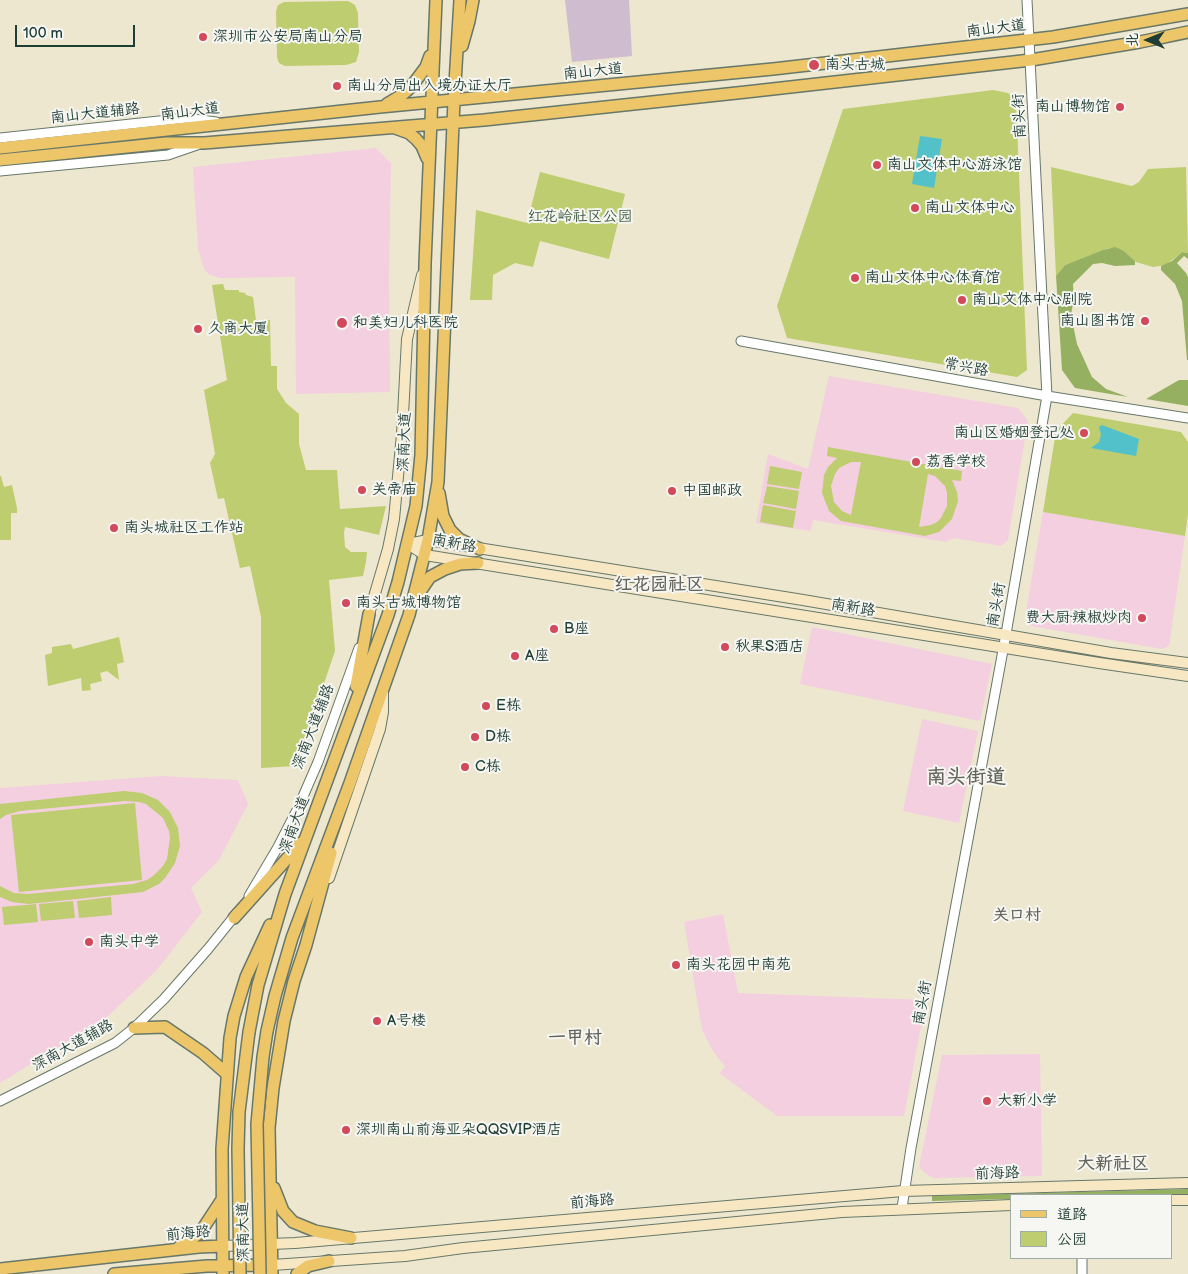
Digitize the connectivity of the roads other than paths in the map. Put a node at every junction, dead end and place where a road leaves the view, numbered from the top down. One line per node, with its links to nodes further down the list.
1 (436, 0): 7 (main road, 深南大道)
2 (460, 0): 10 (main road, 深南大道)
3 (473, 0): 10 (main road)
4 (1027, 0): 8 (street, 南头街)
5 (1188, 14): 8 (main road, 南山大道)
6 (1188, 32): 9 (main road, 南山大道)
7 (434, 39): 12 (main road, 深南大道); 13 (main road)
8 (1030, 40): 9 (street, 南头街); 11 (main road, 南山大道)
9 (1031, 60): 14 (main road, 南山大道); 26 (street, 南头街)
10 (457, 62): 11 (main road, 深南大道)
11 (454, 100): 12 (main road, 南山大道); 14 (main road, 深南大道)
12 (431, 102): 13 (main road, 南山大道); 16 (main road, 深南大道)
13 (380, 107): 15 (main road, 南山大道)
14 (454, 122): 16 (main road, 南山大道); 28 (main road, 深南大道)
15 (223, 123): 18 (street, 南山大道辅路); 20 (main road, 南山大道)
16 (430, 124): 17 (main road, 南山大道); 22 (main road, 深南大道)
17 (386, 127): 19 (main road, 南山大道); 22 (main road)
18 (0, 138)
19 (204, 143): 21 (main road, 南山大道); 23 (street)
20 (0, 148)
21 (0, 160)
22 (429, 167): 24 (main road, 深南大道)
23 (0, 172)
24 (425, 264): 30 (main road, 深南大道); 34 (main road, 深南大道辅路)
25 (741, 341): 26 (street, 常兴路)
26 (1047, 396): 27 (street, 常兴路); 36 (street, 南头街)
27 (1188, 418)
28 (438, 482): 29 (main road, 深南大道); 31 (main road)
29 (428, 540): 30 (main road, 南新路); 31 (main road, 南新路); 32 (main road, 深南大道)
30 (408, 544): 32 (main road, 南新路); 41 (main road, 深南大道)
31 (480, 550): 36 (main road, 南新路)
32 (424, 555): 33 (main road, 南新路); 35 (main road, 深南大道)
33 (478, 564): 35 (main road); 37 (main road, 南新路)
34 (369, 614): 41 (main road); 45 (street, 深南大道辅路)
35 (409, 615): 40 (main road, 深南大道)
36 (1006, 634): 37 (street, 南头街); 38 (main road, 南新路)
37 (1003, 647): 39 (main road, 南新路); 52 (street, 南头街)
38 (1188, 663)
39 (1188, 676)
40 (383, 693): 42 (main road, 深南大道); 46 (main road)
41 (350, 719): 43 (main road, 深南大道)
42 (350, 783): 46 (main road, 深南大道); 69 (main road, 深南大道, bridge)
43 (306, 838): 44 (main road, 深南大道); 45 (main road)
44 (285, 894): 48 (main road, 深南大道); 68 (main road, 深南大道, bridge)
45 (234, 918): 47 (street, 深南大道辅路)
46 (306, 945): 50 (main road, 深南大道)
47 (134, 1028): 48 (main road); 49 (street, 深南大道辅路)
48 (226, 1074): 53 (main road, 深南大道)
49 (0, 1101)
50 (269, 1157): 58 (main road); 59 (main road, 深南大道)
51 (1188, 1183): 52 (main road, 前海路)
52 (903, 1192): 57 (street, 南头街); 58 (main road, 前海路)
53 (222, 1200): 60 (main road, 深南大道); 61 (main road)
54 (1173, 1200): 55 (main road)
55 (1188, 1200)
56 (1010, 1205): 57 (main road, 前海路)
57 (902, 1208): 63 (main road, 前海路)
58 (351, 1238): 59 (main road, 前海路)
59 (271, 1244): 60 (main road, 前海路); 65 (main road, 深南大道)
60 (223, 1246): 61 (main road, 前海路); 66 (main road, 深南大道)
61 (175, 1250): 64 (main road, 前海路)
62 (1082, 1259): 71 (street)
63 (329, 1261): 65 (main road, 前海路); 70 (main road)
64 (0, 1269)
65 (272, 1269): 66 (main road, 前海路)
66 (223, 1270): 67 (main road, 前海路)
67 (114, 1274)
68 (240, 1274)
69 (260, 1274)
70 (296, 1274)
71 (1082, 1274)

